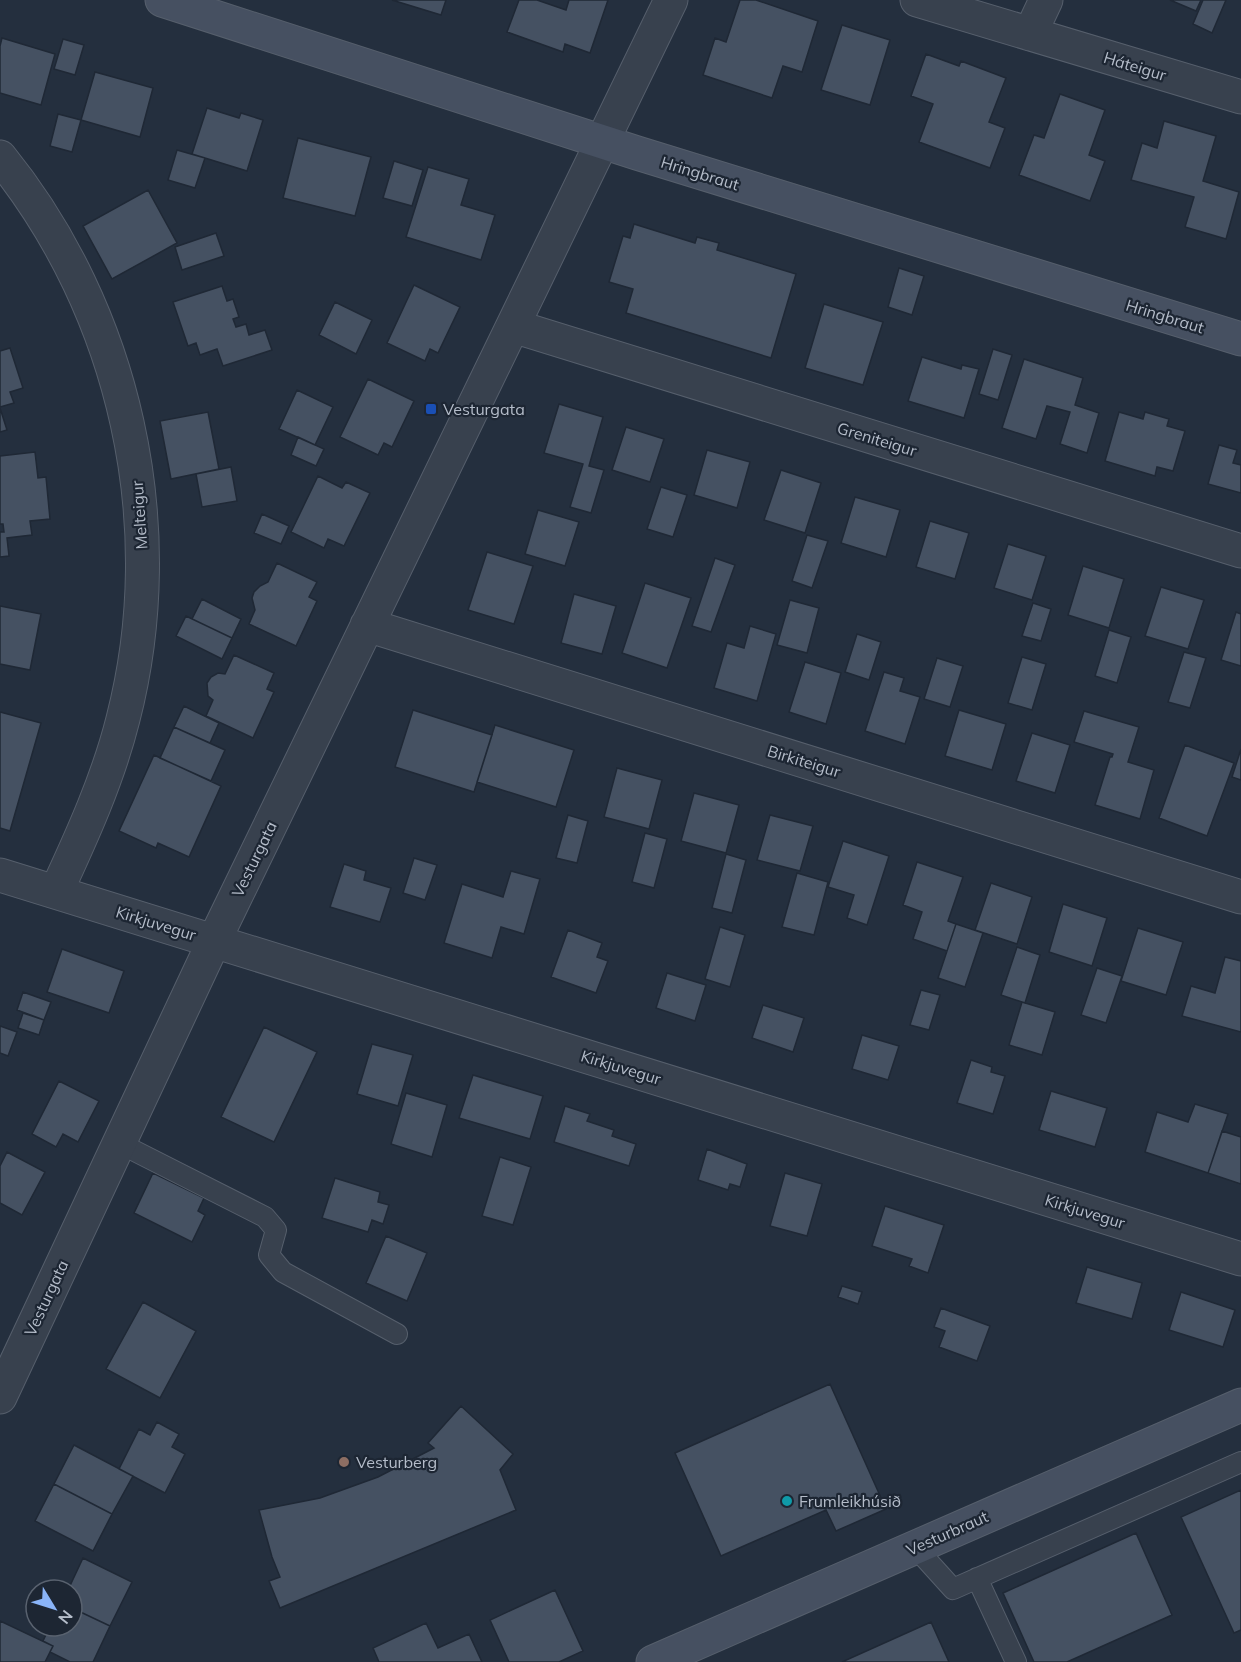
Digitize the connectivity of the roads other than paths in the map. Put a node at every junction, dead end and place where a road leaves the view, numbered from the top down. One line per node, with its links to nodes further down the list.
1 (162, 0): 7 (main road, Hringbraut)
2 (671, 0): 7 (street, Vesturgata)
3 (917, 0): 5 (street, Háteigur)
4 (1046, 0): 5 (street)
5 (1030, 34): 6 (street, Háteigur)
6 (1241, 97)
7 (603, 141): 9 (street, Vesturgata); 10 (main road, Hringbraut)
8 (0, 157): 14 (street, Melteigur)
9 (513, 326): 11 (street, Greniteigur); 12 (street, Vesturgata)
10 (1241, 339)
11 (1241, 551)
12 (368, 625): 15 (street, Birkiteigur); 16 (street, Vesturgata)
13 (0, 875): 14 (street, Kirkjuvegur)
14 (56, 892): 16 (street, Kirkjuvegur)
15 (1241, 897)
16 (214, 941): 17 (street, Vesturgata); 18 (street, Kirkjuvegur)
17 (119, 1143): 19 (lane); 20 (street, Vesturgata)
18 (1241, 1259)
19 (397, 1334)
20 (0, 1397)
21 (1241, 1405): 23 (main road, Vesturbraut)
22 (1241, 1462): 24 (lane)
23 (915, 1547): 24 (lane); 25 (main road, Vesturbraut)
24 (977, 1578): 26 (lane)
25 (653, 1662)
26 (1016, 1662)

